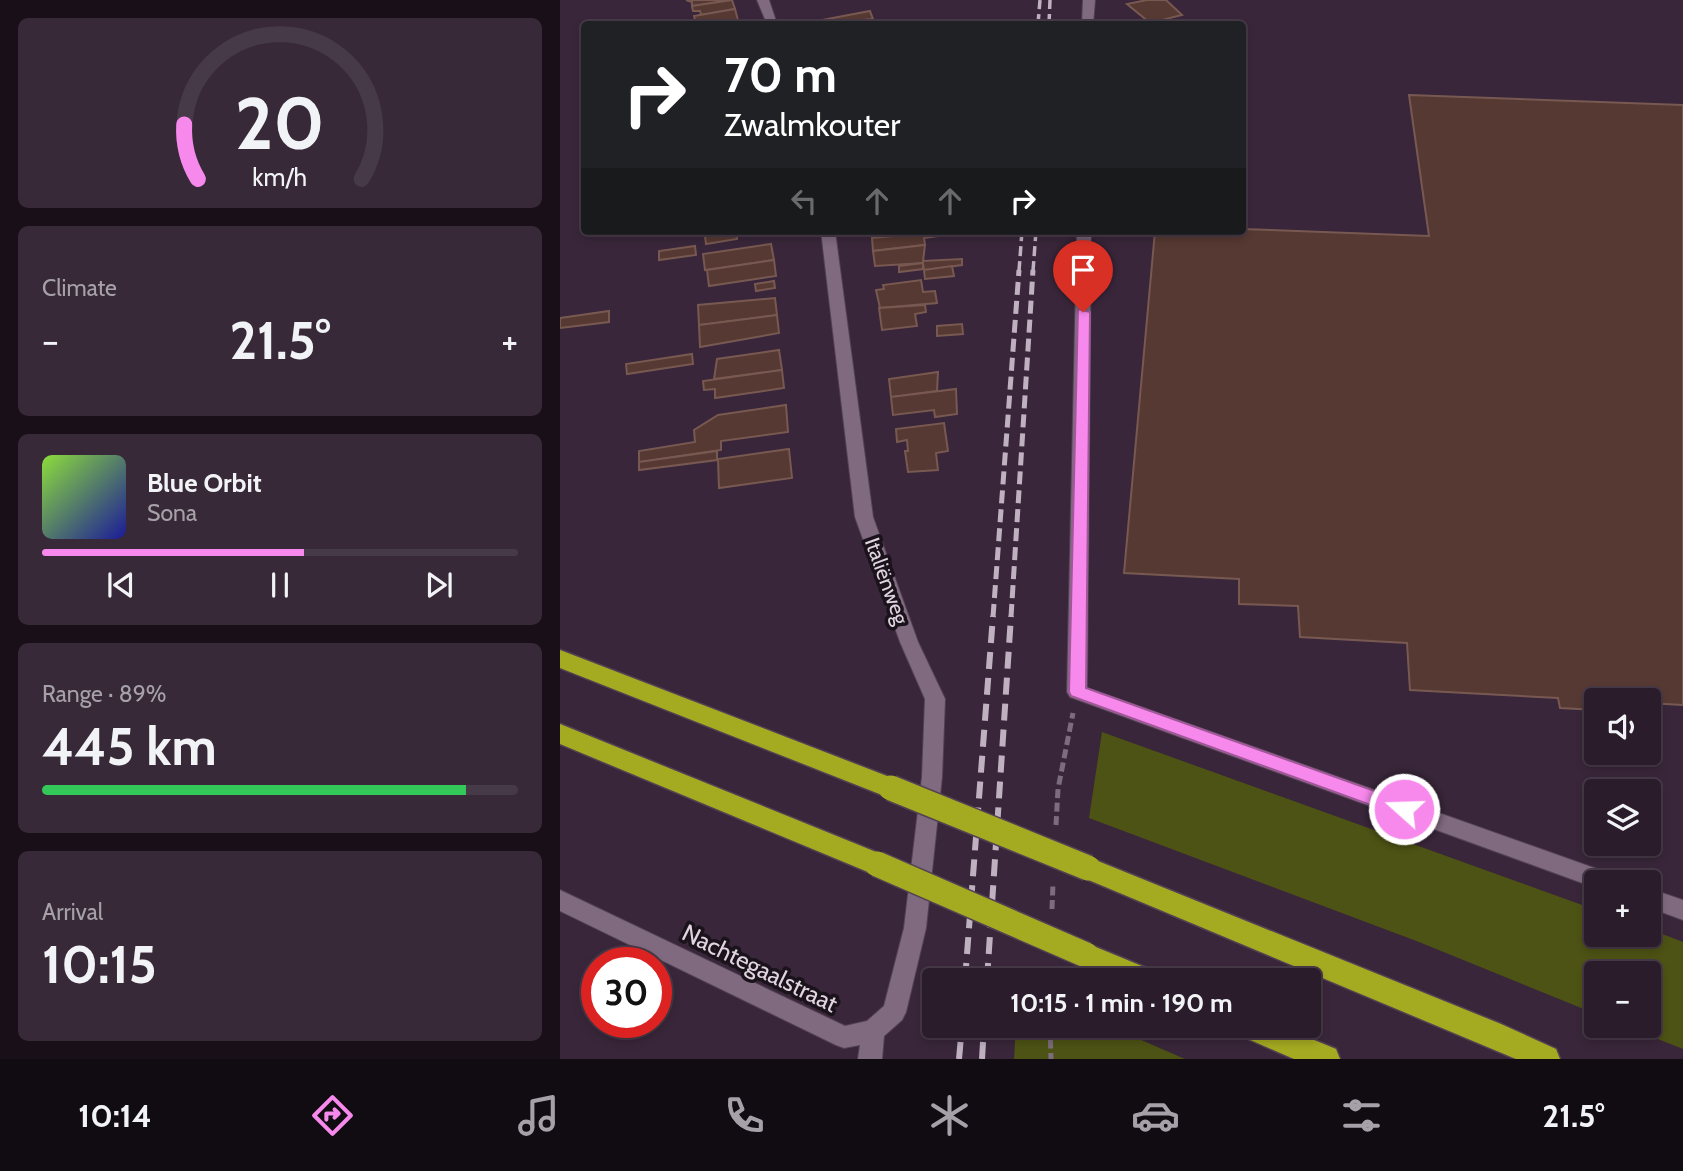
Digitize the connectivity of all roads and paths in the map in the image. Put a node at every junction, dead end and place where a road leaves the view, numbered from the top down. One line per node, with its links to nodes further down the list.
1 (763, 0): 3 (street)
2 (1088, 0): 4 (street)
3 (771, 21)
4 (1088, 21)
5 (829, 235): 14 (street, Italiënweg)
6 (1084, 235): 9 (street)
7 (560, 659): 20 (highway, bridge)
8 (560, 734): 13 (highway, bridge)
9 (1584, 874)
10 (560, 901): 14 (street, Nachtegaalstraat)
11 (1661, 902): 12 (street)
12 (1683, 910)
13 (1116, 968)
14 (873, 1031): 17 (street)
15 (1050, 1038): 18 (path)
16 (1277, 1038): 19 (highway)
17 (870, 1059)
18 (1051, 1059)
19 (1326, 1059)
20 (1546, 1059)

